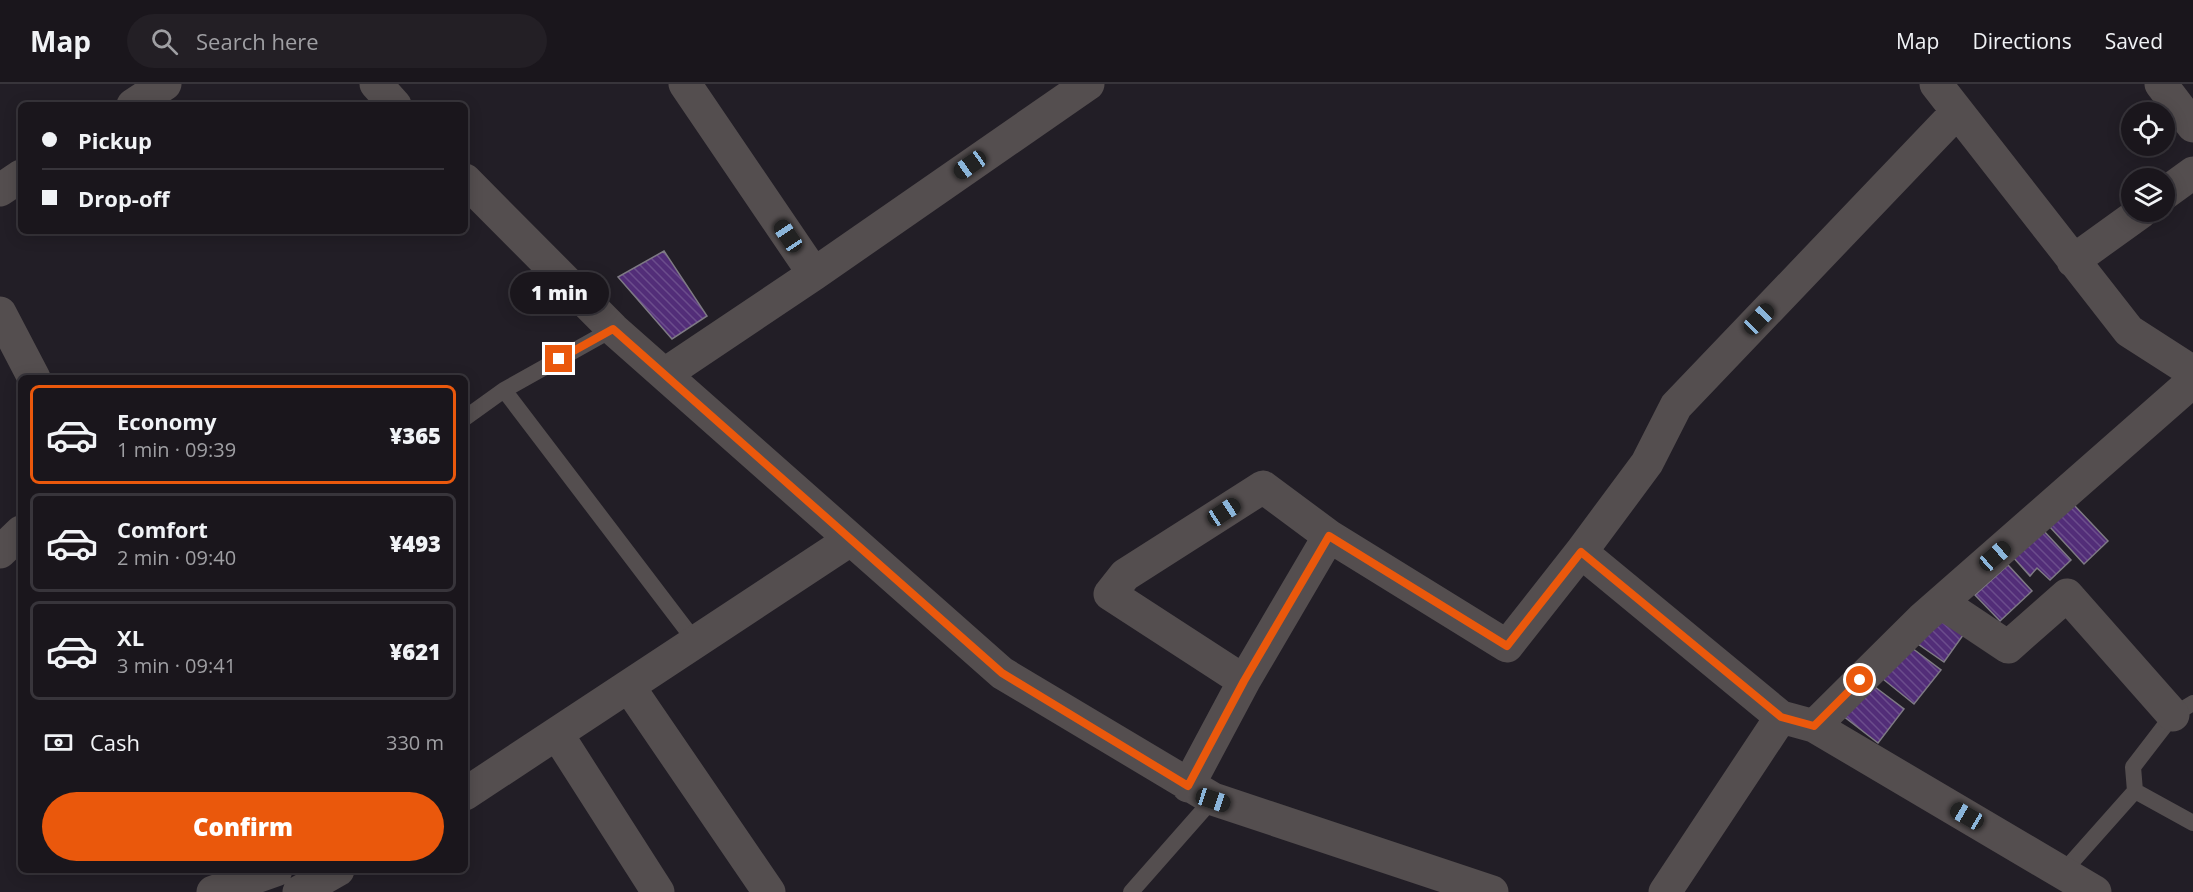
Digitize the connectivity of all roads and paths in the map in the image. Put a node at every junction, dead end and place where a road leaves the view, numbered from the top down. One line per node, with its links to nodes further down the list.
1 (165, 84): 7 (street)
2 (376, 84): 8 (street)
3 (685, 84): 18 (street)
4 (1088, 84): 18 (street)
5 (1936, 84): 9 (street)
6 (2162, 84): 10 (street)
7 (137, 102)
8 (392, 102)
9 (1957, 112): 17 (street); 31 (street)
10 (2193, 126)
11 (2193, 173): 14 (street)
12 (18, 178): 15 (street)
13 (468, 183): 20 (street)
14 (2175, 186)
15 (0, 190)
16 (2127, 222): 17 (street)
17 (2073, 261): 21 (street)
18 (814, 274): 22 (street)
19 (0, 313): 23 (street)
20 (613, 329): 22 (street); 25 (lane)
21 (2193, 372)
22 (665, 374): 29 (street)
23 (32, 375)
24 (2193, 381): 32 (street)
25 (504, 390): 26 (lane); 33 (lane)
26 (468, 416)
27 (18, 535): 30 (street)
28 (1329, 536): 31 (street); 34 (street); 34 (street)
29 (850, 540): 33 (street); 42 (street)
30 (0, 552)
31 (1581, 552): 37 (street)
32 (1942, 603): 36 (street); 38 (street)
33 (695, 641): 35 (street)
34 (1244, 681): 42 (street)
35 (629, 687): 39 (street); 52 (street)
36 (2183, 709): 40 (lane)
37 (1781, 717): 38 (street); 55 (street)
38 (1814, 726): 44 (street)
39 (557, 734): 41 (street); 51 (street)
40 (2135, 791): 43 (lane); 44 (lane)
41 (468, 792)
42 (1200, 793): 53 (lane); 54 (street)
43 (2193, 823)
44 (2062, 872): 56 (street)
45 (269, 873): 48 (street)
46 (279, 873): 49 (street)
47 (333, 873): 50 (street)
48 (213, 892)
49 (288, 892)
50 (299, 892)
51 (658, 892)
52 (769, 892)
53 (1131, 892)
54 (1492, 892)
55 (1665, 892)
56 (2095, 892)

